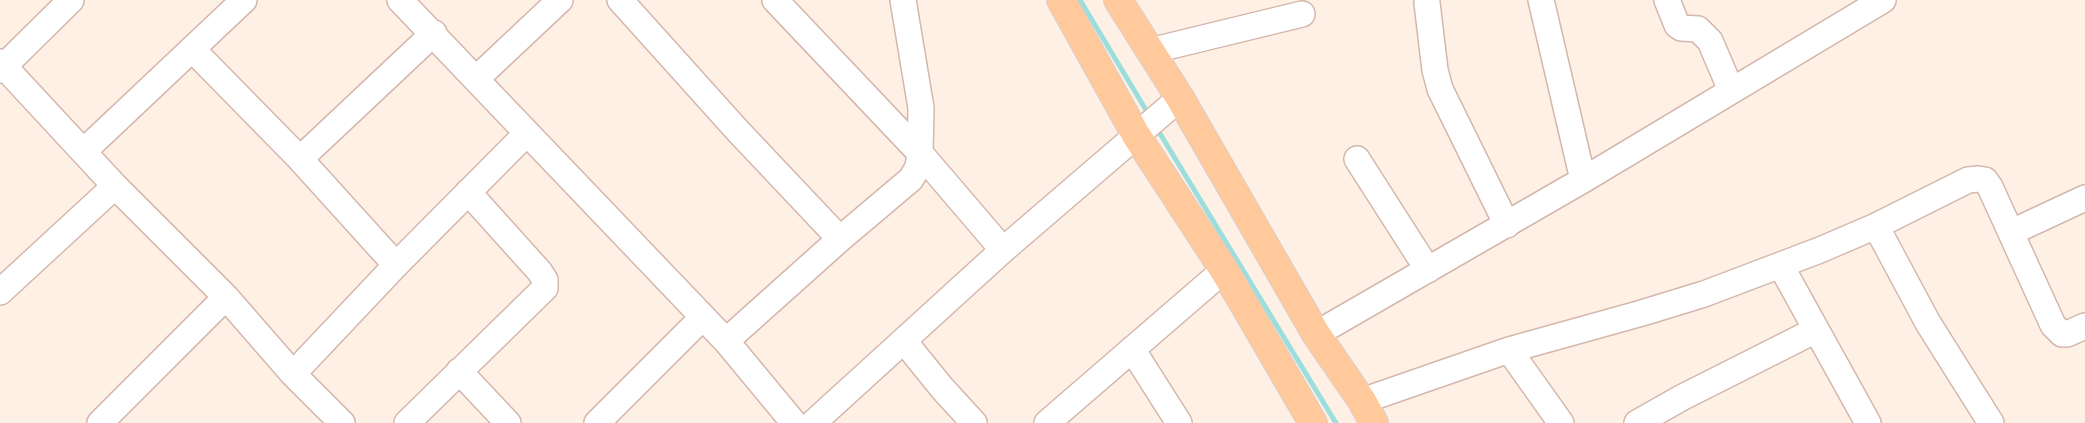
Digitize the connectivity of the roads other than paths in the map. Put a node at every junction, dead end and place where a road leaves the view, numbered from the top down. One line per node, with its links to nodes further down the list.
1 (71, 0): 18 (street)
2 (244, 0): 16 (street)
3 (400, 0): 15 (street)
4 (560, 0): 19 (street)
5 (620, 0): 35 (street)
6 (775, 0): 25 (street)
7 (903, 0): 25 (street)
8 (1061, 0): 22 (main road)
9 (1118, 0): 17 (main road)
10 (1541, 0): 28 (street)
11 (1668, 0): 20 (street)
12 (1883, 0): 20 (street)
13 (1428, 3): 32 (street)
14 (1302, 14): 17 (street)
15 (434, 33): 19 (street); 26 (street)
16 (193, 50): 24 (street); 26 (street)
17 (1150, 51): 21 (main road)
18 (1, 66): 24 (street)
19 (476, 79): 23 (street)
20 (1732, 90): 28 (street)
21 (1175, 103): 22 (street); 46 (main road)
22 (1142, 129): 36 (street); 39 (main road)
23 (526, 134): 30 (street); 43 (street)
24 (84, 151): 29 (street)
25 (920, 153): 35 (street); 36 (street)
26 (300, 159): 37 (street)
27 (1357, 159): 40 (street)
28 (1583, 180): 32 (street)
29 (115, 186): 41 (street); 42 (street)
30 (468, 192): 37 (street); 51 (street)
31 (2085, 198): 34 (street)
32 (1507, 225): 40 (street)
33 (1876, 226): 34 (street); 38 (street); 68 (street)
34 (2012, 232): 44 (street)
35 (840, 239): 47 (street)
36 (1003, 250): 48 (street)
37 (396, 265): 52 (street)
38 (1782, 266): 45 (street); 50 (street)
39 (1224, 270): 49 (street); 64 (main road)
40 (1428, 270): 46 (street)
41 (0, 292)
42 (226, 297): 52 (street); 55 (street)
43 (702, 318): 47 (street); 58 (street)
44 (2085, 326)
45 (1816, 330): 66 (street); 67 (street)
46 (1316, 334): 53 (main road)
47 (726, 341): 59 (street)
48 (904, 341): 60 (street); 61 (street)
49 (1132, 349): 62 (street); 63 (street)
50 (1509, 350): 53 (street); 65 (street)
51 (459, 371): 56 (street); 57 (street)
52 (293, 374): 54 (street)
53 (1368, 412)
54 (339, 422)
55 (100, 423)
56 (407, 423)
57 (508, 423)
58 (597, 423)
59 (794, 423)
60 (812, 423)
61 (974, 423)
62 (1047, 423)
63 (1179, 423)
64 (1313, 423)
65 (1561, 423)
66 (1637, 423)
67 (1868, 423)
68 (1991, 423)

